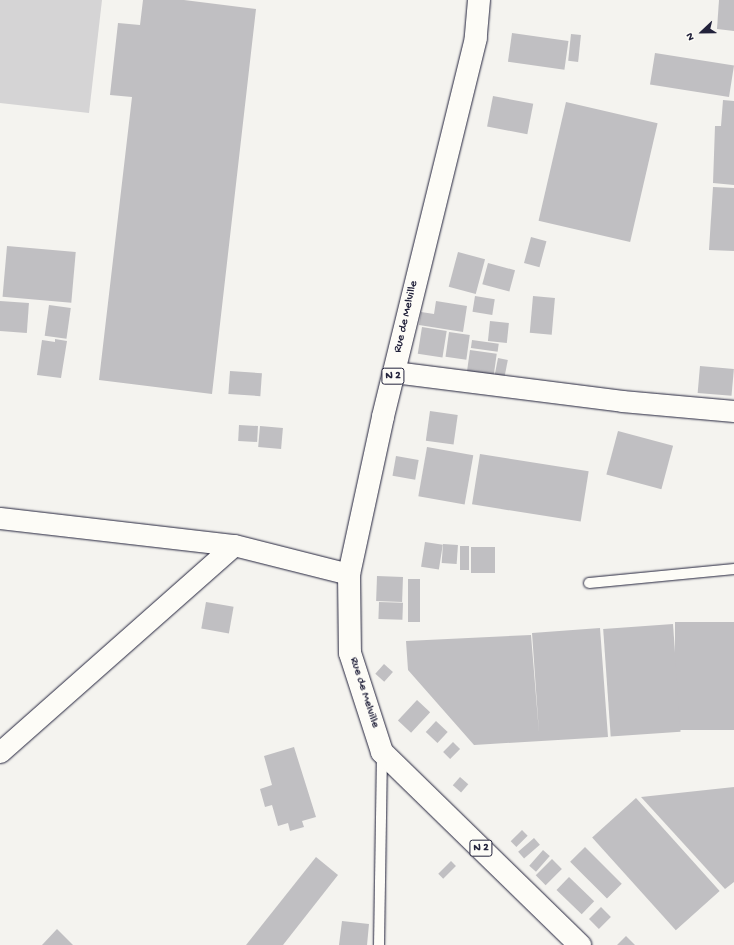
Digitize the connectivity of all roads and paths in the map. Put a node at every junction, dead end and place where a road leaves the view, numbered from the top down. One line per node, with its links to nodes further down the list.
1 (479, 0): 2 (main road, Rue de Melville / N 2)
2 (394, 372): 3 (street); 7 (main road, Rue de Melville / N 2)
3 (734, 411)
4 (0, 518): 5 (street)
5 (234, 545): 7 (street); 9 (street)
6 (734, 568): 8 (lane)
7 (349, 574): 10 (main road, Rue de Melville / N 2)
8 (589, 583)
9 (0, 752)
10 (382, 752): 11 (lane); 12 (main road, N 2)
11 (379, 945)
12 (580, 945)

